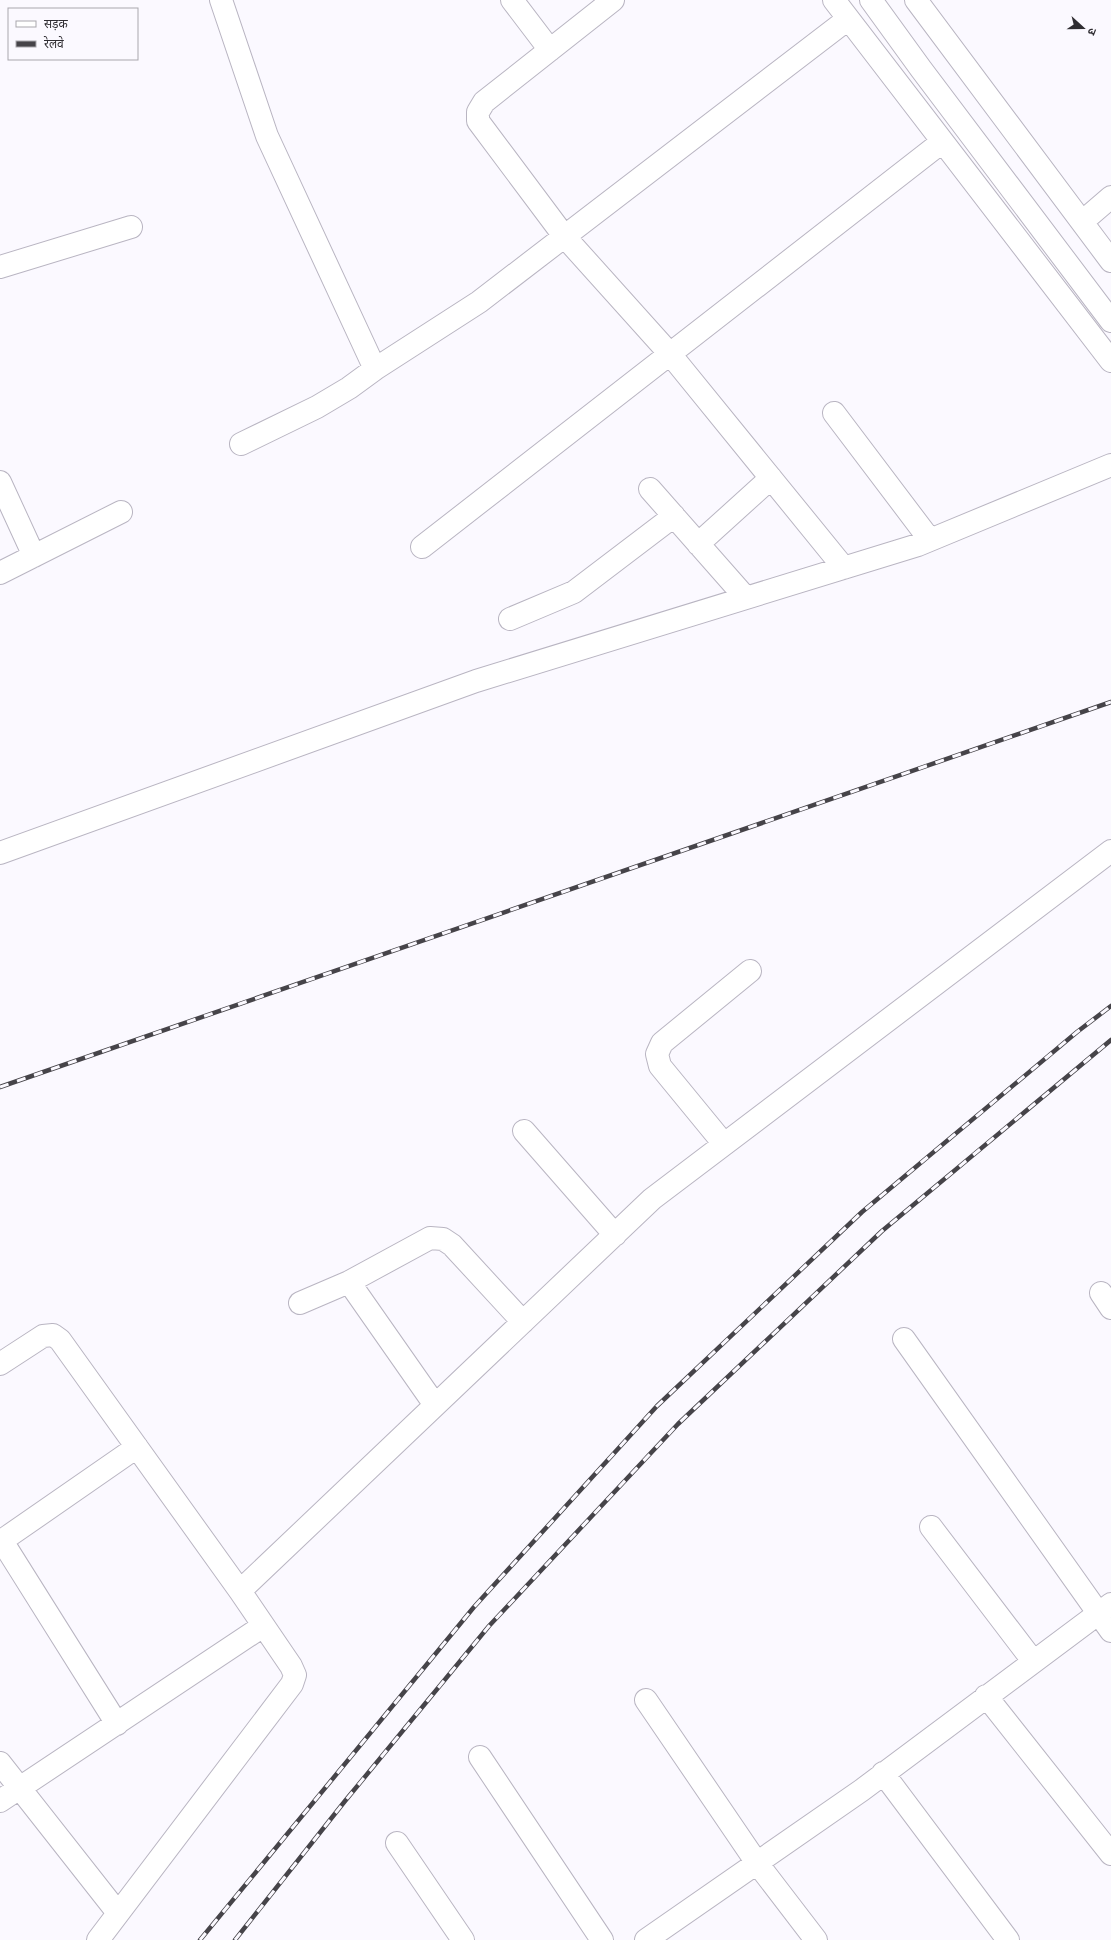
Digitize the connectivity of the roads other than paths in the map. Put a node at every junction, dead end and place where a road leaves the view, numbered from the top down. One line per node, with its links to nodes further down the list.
1 (221, 0): 19 (street)
2 (512, 0): 8 (street)
3 (613, 0): 8 (street)
4 (834, 0): 7 (street)
5 (871, 0): 16 (street)
6 (916, 0): 11 (street)
7 (848, 19): 9 (street); 13 (street)
8 (550, 50): 13 (street)
9 (942, 142): 17 (street); 18 (street)
10 (1111, 196): 11 (street)
11 (1082, 222): 14 (street)
12 (132, 227): 15 (street)
13 (564, 236): 17 (street); 19 (street)
14 (1111, 261)
15 (0, 267)
16 (1111, 321)
17 (670, 354): 23 (street); 30 (street)
18 (1111, 361)
19 (375, 369): 21 (street)
20 (834, 413): 28 (street)
21 (241, 444)
22 (1111, 465): 28 (street)
23 (771, 478): 29 (street); 32 (street)
24 (0, 482): 31 (street)
25 (650, 489): 27 (street)
26 (121, 512): 31 (street)
27 (674, 516): 29 (street); 35 (street)
28 (930, 540): 32 (street)
29 (698, 544): 34 (street)
30 (422, 547)
31 (34, 556): 33 (street)
32 (844, 568): 34 (street)
33 (0, 573)
34 (746, 598): 36 (street)
35 (510, 619)
36 (1, 851)
37 (1111, 851): 40 (street)
38 (750, 971): 40 (street)
39 (524, 1131): 41 (street)
40 (724, 1144): 41 (street)
41 (615, 1235): 44 (street)
42 (349, 1282): 43 (street); 44 (street); 47 (street)
43 (300, 1303)
44 (523, 1322): 47 (street)
45 (904, 1339): 52 (street)
46 (0, 1364): 48 (street)
47 (435, 1405): 51 (street)
48 (137, 1447): 50 (street); 51 (street)
49 (930, 1527): 55 (street)
50 (1, 1542): 58 (street)
51 (240, 1591): 53 (street)
52 (1105, 1608): 54 (street); 55 (street)
53 (263, 1626): 58 (street); 67 (street)
54 (1111, 1631)
55 (1033, 1661): 56 (street)
56 (986, 1696): 61 (street); 65 (street)
57 (646, 1700): 66 (street)
58 (117, 1724): 62 (street)
59 (480, 1757): 70 (street)
60 (0, 1763): 62 (street)
61 (883, 1773): 66 (street); 73 (street)
62 (20, 1787): 63 (street); 67 (street)
63 (0, 1801)
64 (397, 1843): 69 (street)
65 (1111, 1854)
66 (757, 1862): 71 (street); 72 (street)
67 (118, 1913): 68 (street)
68 (98, 1940)
69 (463, 1940)
70 (602, 1940)
71 (646, 1940)
72 (816, 1940)
73 (1008, 1940)

